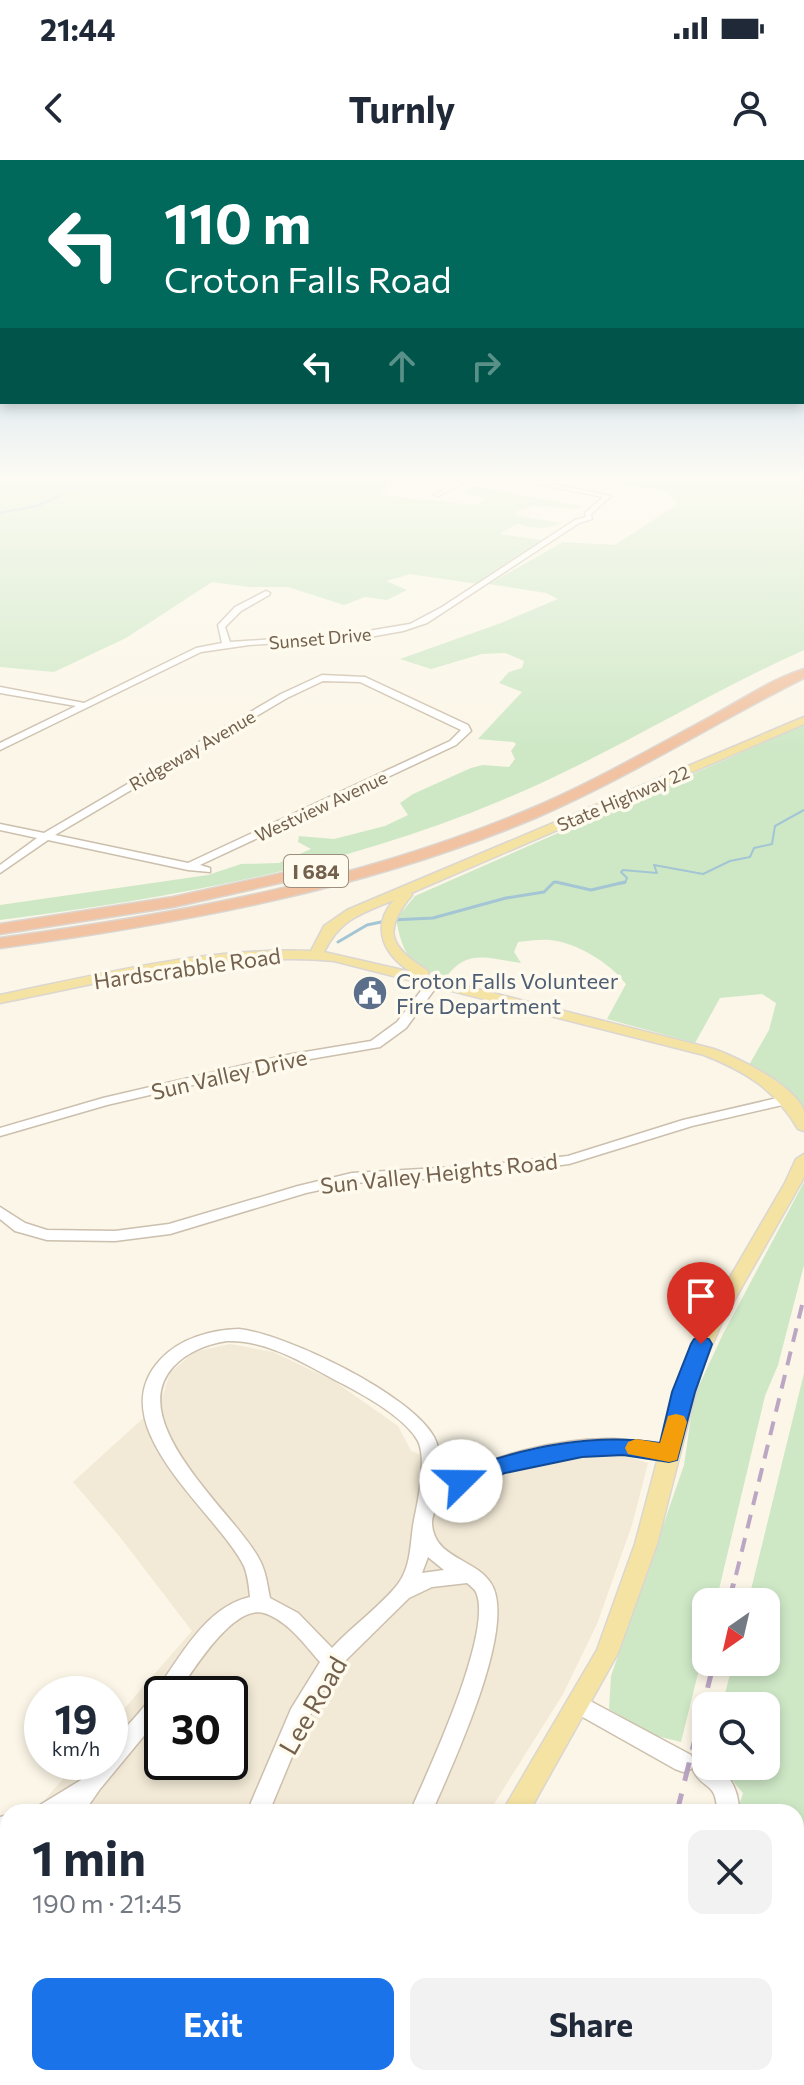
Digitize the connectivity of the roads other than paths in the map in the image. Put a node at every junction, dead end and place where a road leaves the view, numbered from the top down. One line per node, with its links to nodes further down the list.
1 (502, 570): 3 (street, Sunset Drive)
2 (266, 593): 3 (street)
3 (227, 645): 8 (street, Sunset Drive)
4 (804, 661): 17 (highway, I 684)
5 (804, 673): 18 (highway, I 684)
6 (343, 677): 12 (street, Ridgeway Avenue); 13 (street, Westview Avenue)
7 (0, 690): 8 (street)
8 (83, 705): 10 (street, Sunset Drive)
9 (804, 720): 16 (main road, State Highway 22)
10 (0, 747)
11 (0, 827): 12 (street)
12 (47, 837): 13 (street); 14 (street, Ridgeway Avenue)
13 (188, 867): 15 (street)
14 (0, 870)
15 (206, 870)
16 (442, 876): 19 (main road); 21 (main road)
17 (0, 929)
18 (0, 943)
19 (316, 955): 20 (main road, Hardscrabble Road); 22 (main road, Hardscrabble Road)
20 (434, 982): 21 (main road, Hardscrabble Road); 25 (street, Sun Valley Drive)
21 (453, 987): 23 (main road)
22 (0, 999)
23 (786, 1100): 24 (main road); 27 (street, Sun Valley Heights Road)
24 (804, 1126)
25 (0, 1132)
26 (804, 1159): 28 (main road)
27 (0, 1212)
28 (669, 1454): 29 (street); 35 (main road)
29 (424, 1520): 30 (street); 31 (street, Lee Road); 32 (street, Lee Road)
30 (474, 1579): 31 (street); 41 (street)
31 (396, 1599): 33 (street, Lee Road)
32 (261, 1604): 33 (street); 34 (street)
33 (332, 1662): 40 (street, Lee Road)
34 (180, 1676)
35 (579, 1704): 42 (main road); 43 (street)
36 (144, 1720): 37 (street)
37 (92, 1782): 38 (street); 39 (street)
38 (60, 1804)
39 (77, 1804)
40 (261, 1804)
41 (424, 1804)
42 (520, 1804)
43 (727, 1804)

